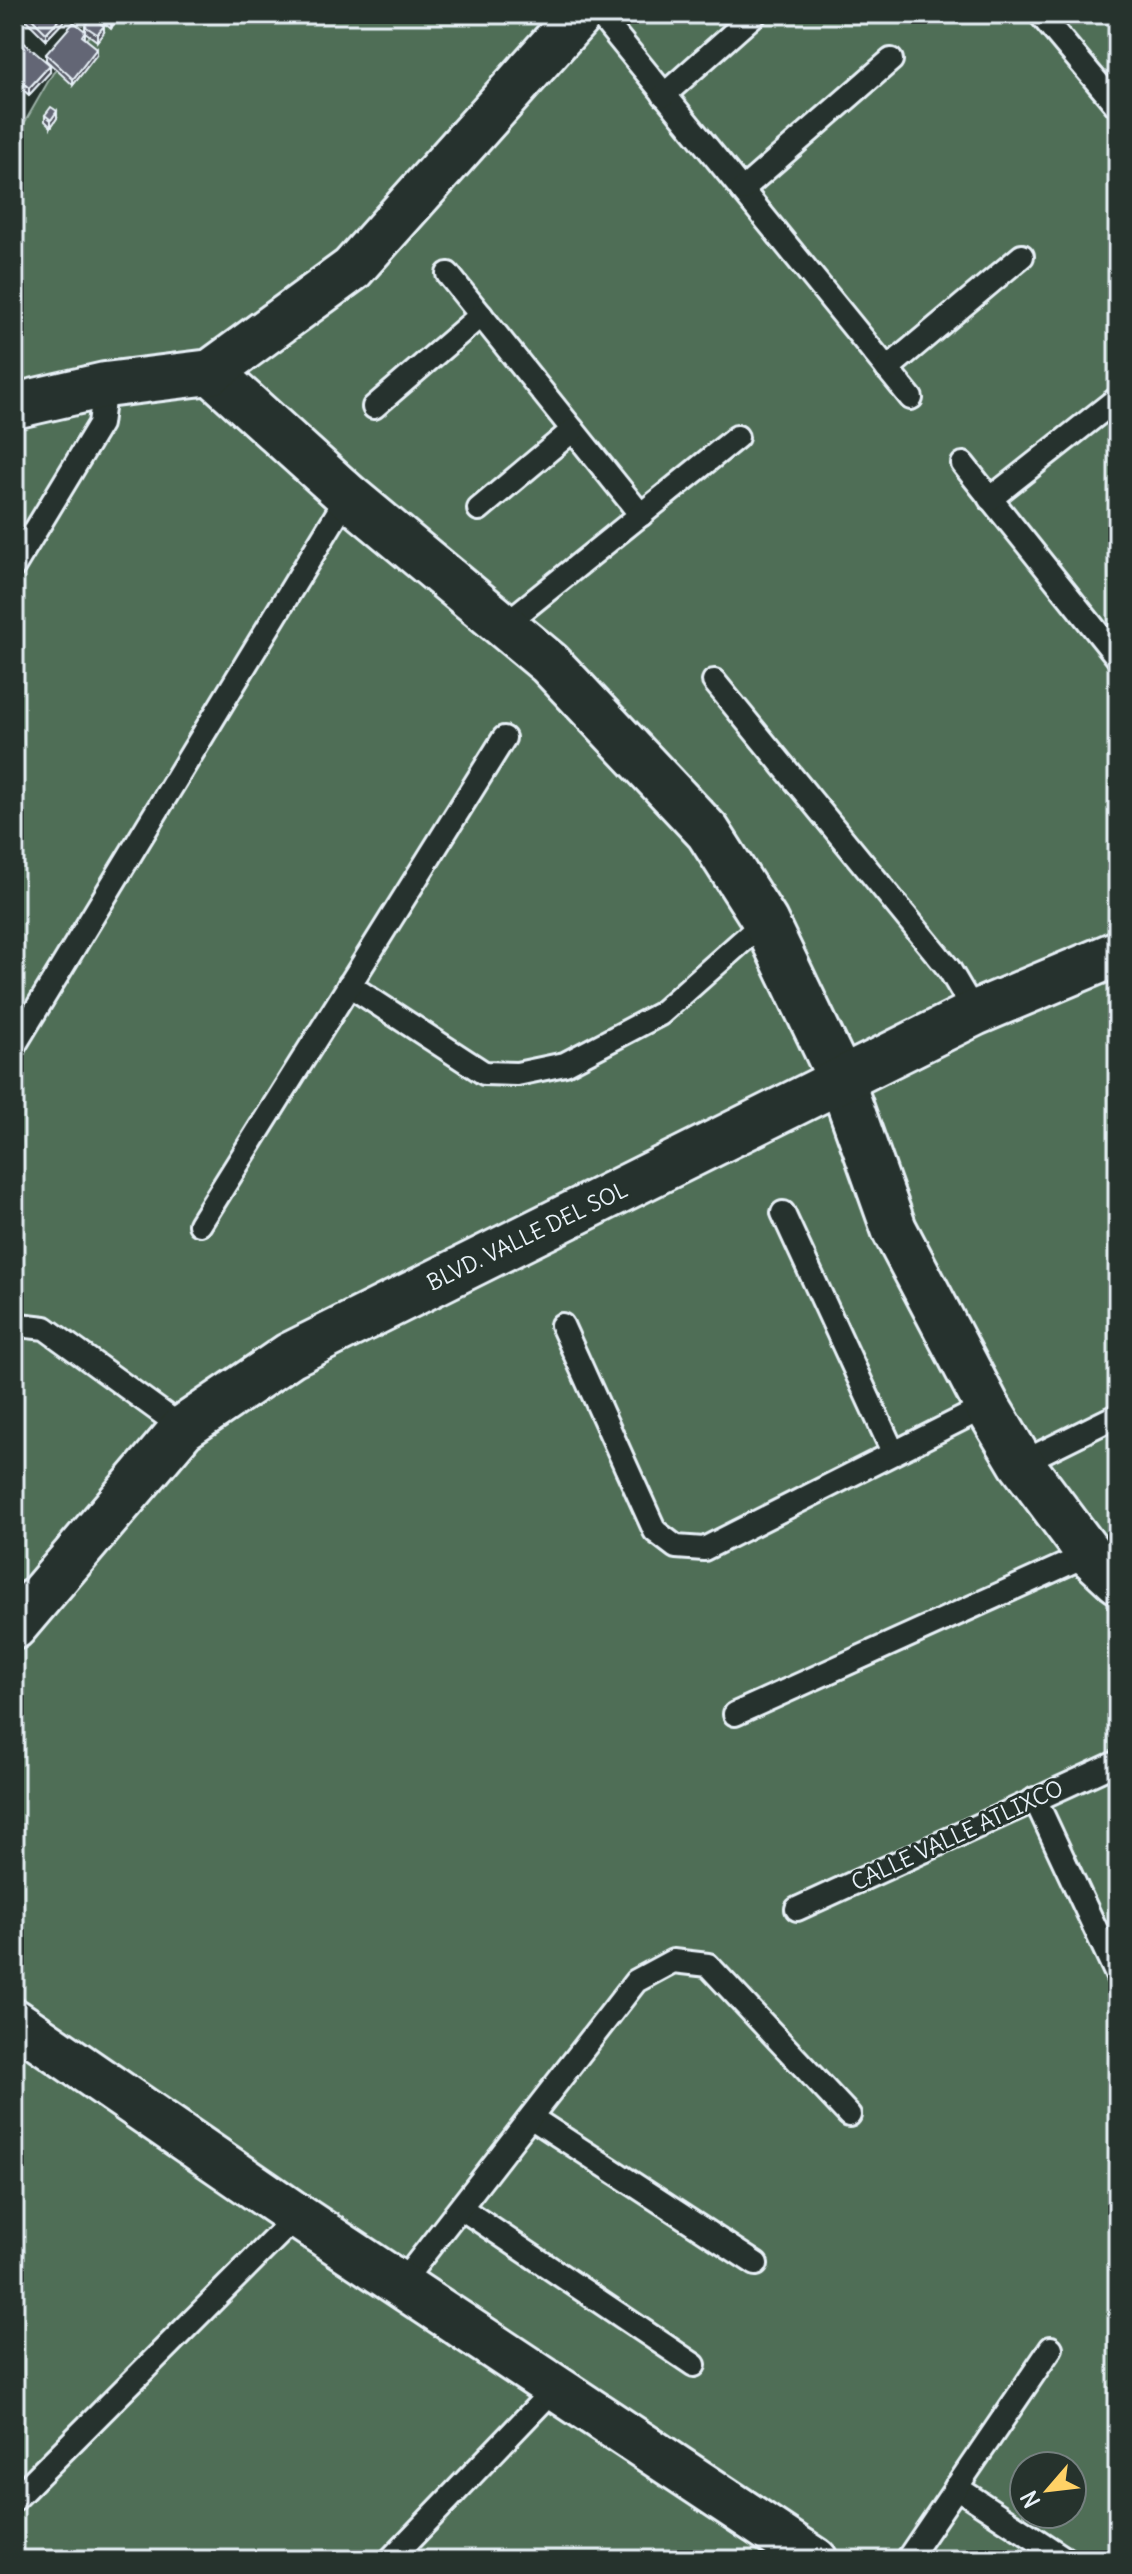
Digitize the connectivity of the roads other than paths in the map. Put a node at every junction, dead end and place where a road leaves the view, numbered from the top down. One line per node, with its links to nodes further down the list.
1 (580, 14): 13 (street)
2 (599, 14): 6 (lane)
3 (755, 14): 6 (lane)
4 (1040, 14): 7 (lane)
5 (891, 60): 8 (lane)
6 (664, 95): 8 (lane)
7 (1118, 107)
8 (742, 190): 12 (lane)
9 (1022, 256): 12 (lane)
10 (448, 274): 11 (lane)
11 (481, 315): 18 (lane); 19 (lane)
12 (887, 369): 15 (lane)
13 (211, 372): 14 (street); 22 (street)
14 (105, 385): 17 (street); 26 (lane)
15 (911, 398)
16 (1118, 398): 23 (lane)
17 (14, 406)
18 (374, 407)
19 (573, 430): 24 (lane); 25 (lane)
20 (737, 437): 25 (lane)
21 (963, 464): 23 (lane)
22 (348, 496): 27 (street); 35 (lane)
23 (990, 499): 28 (lane)
24 (479, 509)
25 (641, 515): 27 (lane)
26 (14, 566)
27 (503, 626): 31 (street)
28 (1118, 658)
29 (714, 681): 34 (lane)
30 (504, 738): 33 (lane)
31 (765, 921): 33 (lane); 36 (street)
32 (1118, 953): 34 (street, BLVD. VALLE DEL SOL)
33 (349, 985): 38 (lane)
34 (975, 1013): 36 (street, BLVD. VALLE DEL SOL)
35 (14, 1046)
36 (841, 1080): 41 (street); 43 (street, BLVD. VALLE DEL SOL)
37 (783, 1213): 44 (lane)
38 (200, 1224)
39 (562, 1325): 44 (lane)
40 (14, 1328): 43 (lane)
41 (987, 1406): 44 (lane); 45 (street)
42 (1118, 1415): 45 (lane)
43 (183, 1428): 47 (street, BLVD. VALLE DEL SOL)
44 (893, 1452)
45 (1021, 1463): 46 (street)
46 (1103, 1567): 48 (lane)
47 (14, 1627)
48 (735, 1714)
49 (1118, 1762): 50 (lane, CALLE VALLE ATLIXCO)
50 (1035, 1799): 51 (lane, CALLE VALLE ATLIXCO); 52 (lane)
51 (797, 1909)
52 (1118, 1977)
53 (14, 2021): 57 (street)
54 (849, 2115): 55 (lane)
55 (532, 2118): 56 (lane); 58 (lane)
56 (461, 2208): 59 (lane); 61 (lane)
57 (297, 2216): 59 (street); 64 (lane)
58 (756, 2264)
59 (400, 2285): 62 (street)
60 (1051, 2348): 63 (lane)
61 (694, 2365)
62 (555, 2388): 65 (lane); 66 (street)
63 (956, 2487): 67 (lane); 68 (lane)
64 (14, 2500)
65 (390, 2560)
66 (815, 2560)
67 (907, 2560)
68 (1067, 2560)

